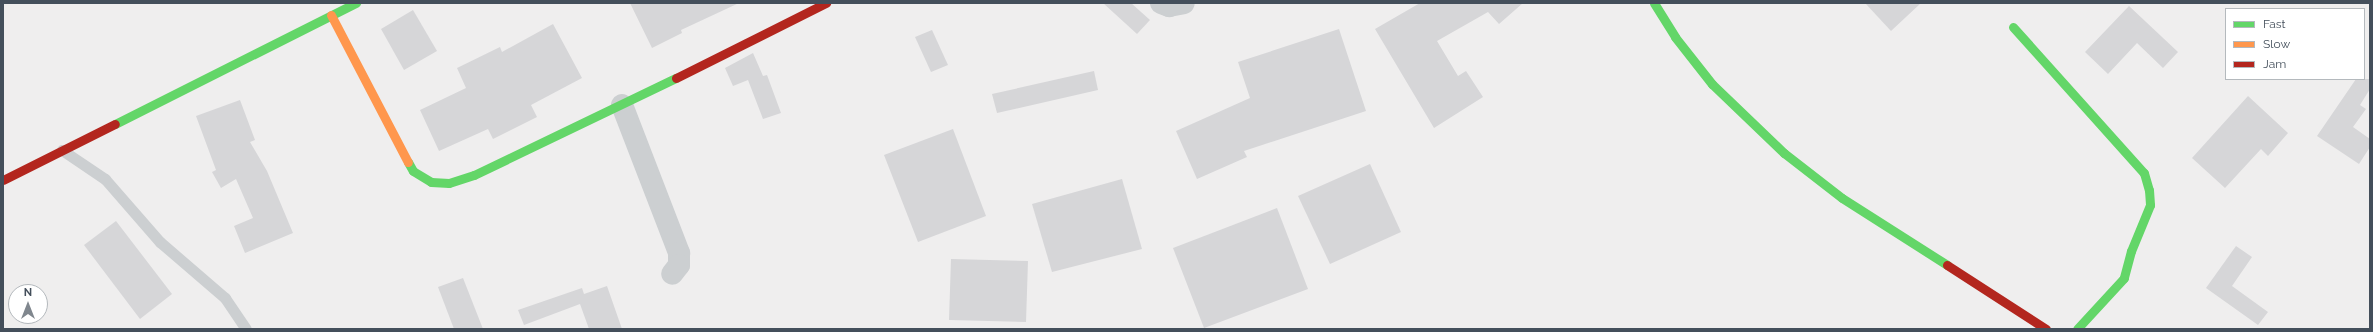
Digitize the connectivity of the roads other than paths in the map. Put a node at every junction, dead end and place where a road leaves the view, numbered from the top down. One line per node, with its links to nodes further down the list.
1 (356, 3): 6 (street)
2 (1160, 3): 3 (street)
3 (1184, 3)
4 (1654, 3): 13 (street)
5 (823, 4): 8 (street)
6 (331, 15): 8 (street); 9 (street)
7 (2013, 27): 14 (street)
8 (622, 105): 11 (street)
9 (62, 150): 10 (street); 12 (lane)
10 (3, 180)
11 (672, 274)
12 (246, 329)
13 (2046, 329)
14 (2077, 329)

